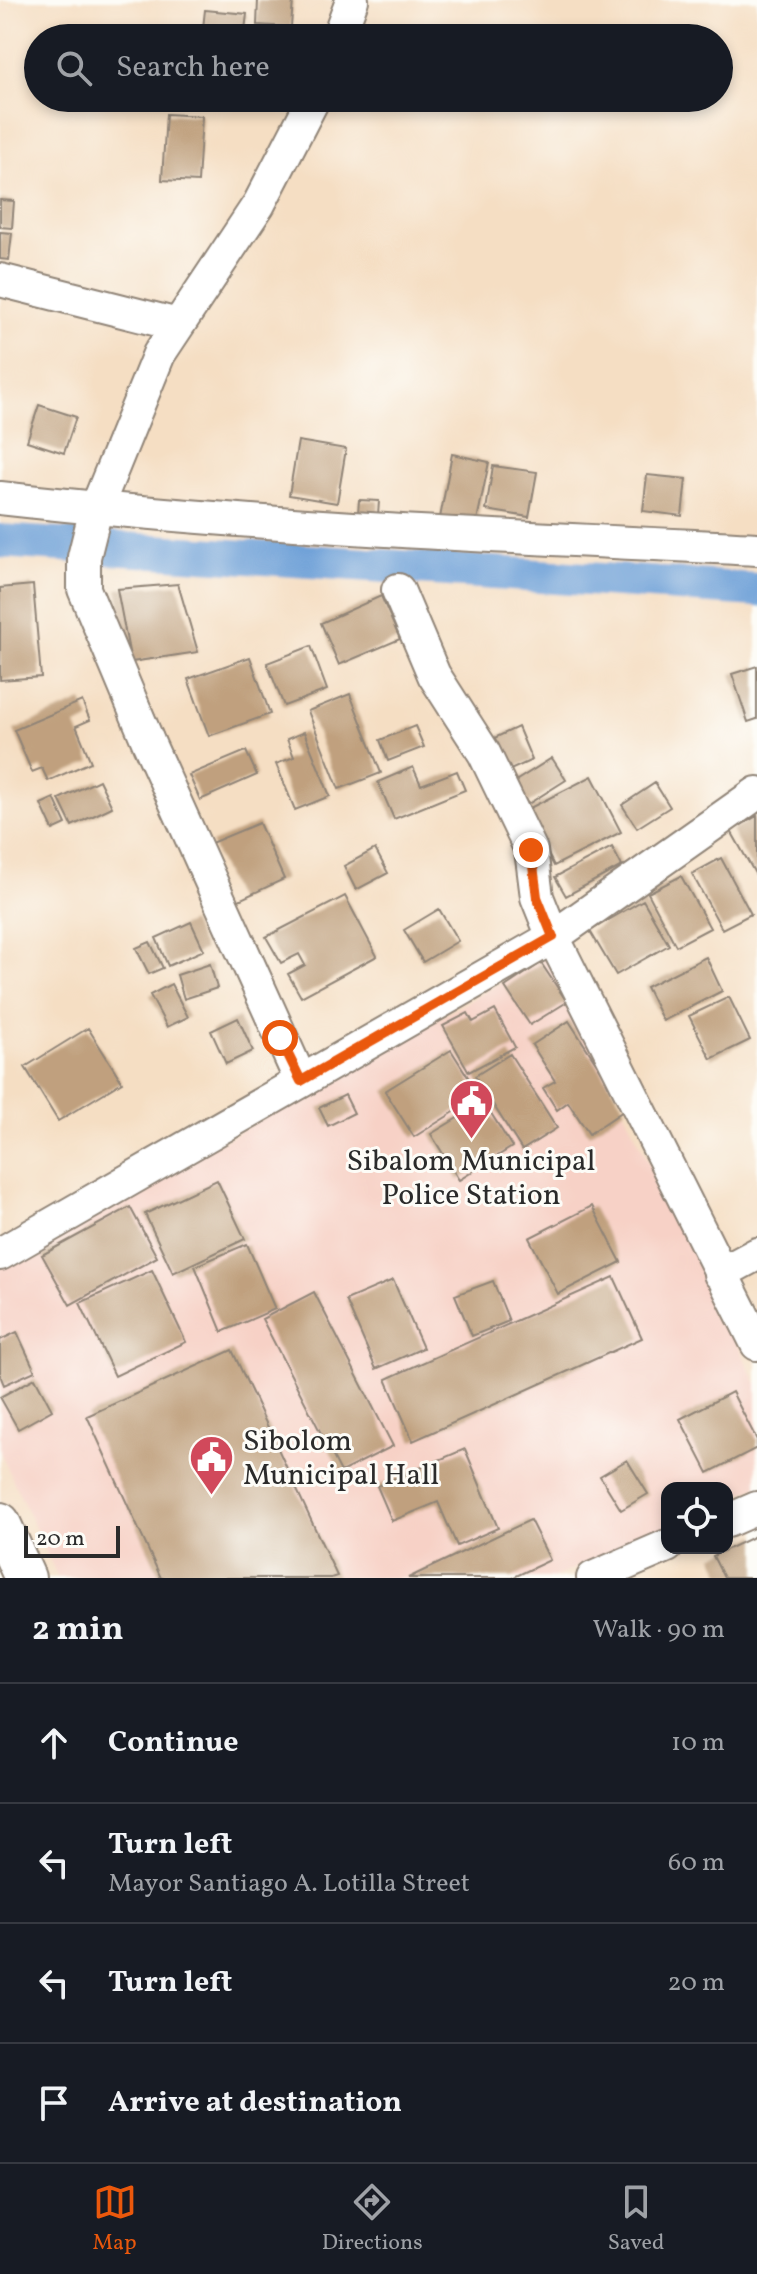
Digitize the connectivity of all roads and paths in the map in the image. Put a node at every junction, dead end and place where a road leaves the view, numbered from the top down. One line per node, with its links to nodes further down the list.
1 (352, 0): 2 (street)
2 (343, 24)
3 (307, 112): 5 (street)
4 (0, 280): 5 (street)
5 (178, 325): 7 (street)
6 (0, 498): 7 (street)
7 (94, 517): 8 (street); 12 (street)
8 (757, 549)
9 (398, 590): 11 (street)
10 (757, 793): 11 (street)
11 (553, 937): 12 (street); 15 (street)
12 (301, 1081): 13 (street)
13 (0, 1254)
14 (757, 1254): 15 (street)
15 (720, 1274): 16 (street)
16 (757, 1344)
17 (757, 1508): 18 (street)
18 (733, 1518)
19 (0, 1523): 21 (main road)
20 (661, 1549): 22 (street)
21 (16, 1575)
22 (593, 1578)

